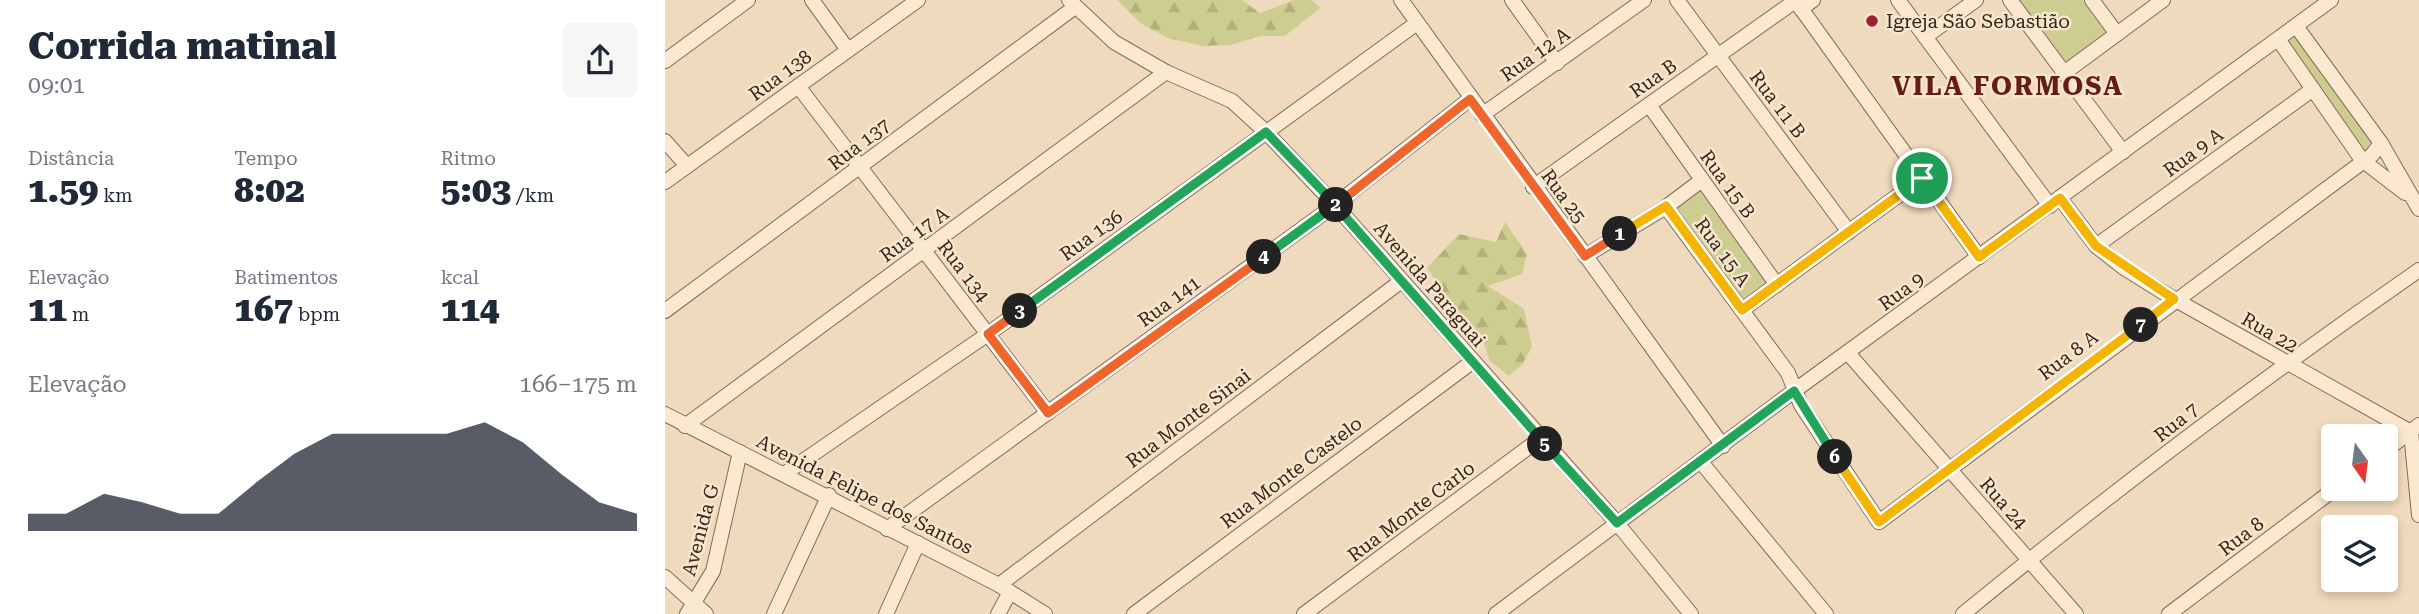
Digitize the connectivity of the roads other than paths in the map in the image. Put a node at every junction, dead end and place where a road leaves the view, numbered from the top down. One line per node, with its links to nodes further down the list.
1 (748, 0): 24 (street)
2 (812, 0): 22 (street)
3 (918, 0): 22 (street, Rua 138)
4 (1401, 0): 17 (street, Rua 25)
5 (1511, 0): 25 (street)
6 (1644, 0): 16 (street, Rua 12 A)
7 (1677, 0): 23 (street, Rua 11 B)
8 (1898, 0): 20 (street)
9 (1976, 0): 20 (street)
10 (2010, 0): 27 (street)
11 (2092, 0): 19 (street)
12 (2163, 0): 19 (street)
13 (2331, 0): 18 (street, Rua 9)
14 (1801, 2): 23 (street, Rua B); 40 (street)
15 (1072, 4): 26 (street, Avenida Paraguai); 39 (street, Rua 137)
16 (1623, 6): 25 (street, Rua 12 A)
17 (1417, 23): 30 (street, Rua 25); 33 (street, Rua 136)
18 (2296, 26): 21 (street, Rua 9); 35 (street)
19 (2117, 34): 27 (street)
20 (1925, 37): 44 (street)
21 (2278, 39): 29 (street); 36 (street, Rua 9)
22 (848, 50): 28 (street, Rua 138)
23 (1718, 55): 31 (street, Rua B); 48 (street, Rua 11 B)
24 (665, 61)
25 (1557, 63): 32 (street, Rua 12 A)
26 (1166, 72): 33 (street, Avenida Paraguai); 50 (street, Rua 17 A)
27 (2064, 73): 36 (street)
28 (798, 86): 38 (street, Rua 138); 39 (street, Rua 134)
29 (2313, 89): 37 (street); 49 (street, Rua 9 A)
30 (1470, 99): 32 (street, Rua 25); 46 (street, Rua 141)
31 (1649, 105): 41 (street, Rua 15 B); 43 (street, Rua B)
32 (1482, 115): 43 (street, Rua 25)
33 (1266, 132): 46 (street, Avenida Paraguai); 59 (street, Rua 136)
34 (665, 141): 38 (street)
35 (2381, 143): 37 (street, Rua 8 A); 45 (street)
36 (2123, 152): 44 (street, Rua 9)
37 (2362, 160): 45 (street); 56 (street, Rua 8 A)
38 (687, 166): 42 (street, Rua 138)
39 (860, 167): 50 (street, Rua 134); 58 (street, Rua 137)
40 (1922, 178): 48 (street); 52 (street)
41 (1702, 180): 47 (street); 55 (street, Rua 15 B)
42 (665, 182)
43 (1533, 187): 51 (street, Rua 25)
44 (2055, 202): 49 (street, Rua 22); 52 (street, Rua 9)
45 (2415, 203)
46 (1335, 205): 54 (street, Avenida Paraguai); 64 (street, Rua 141)
47 (1666, 206): 51 (street); 57 (street, Rua 15 A)
48 (1849, 232): 55 (street)
49 (2096, 246): 56 (street, Rua 22)
50 (924, 251): 59 (street, Rua 134); 66 (street, Rua 17 A)
51 (1585, 256): 70 (street, Rua 25)
52 (1979, 257): 60 (street, Rua 9)
53 (2419, 270): 62 (street, Rua 7)
54 (1400, 282): 61 (street, Avenida Paraguai); 84 (street, Rua Monte Sinai)
55 (1777, 285): 57 (street)
56 (2174, 299): 62 (street, Rua 22); 73 (street, Rua 8 A)
57 (1742, 310): 63 (street, Rua 15 A)
58 (665, 311)
59 (988, 334): 64 (street, Rua 134); 74 (street, Rua 136)
60 (1848, 353): 63 (street, Rua 9); 73 (street, Rua 24)
61 (1472, 362): 68 (street, Avenida Paraguai); 91 (street, Rua Monte Castelo)
62 (2285, 363): 67 (street, Rua 22); 82 (street, Rua 7)
63 (1794, 391): 70 (street, Rua 9); 78 (street, Rua 15 A)
64 (1048, 413): 80 (street, Rua 141)
65 (665, 414): 66 (street, Avenida Felipe dos Santos)
66 (685, 426): 71 (street, Avenida Felipe dos Santos)
67 (2415, 429): 69 (street); 77 (street)
68 (1541, 438): 79 (street, Avenida Paraguai); 92 (street, Rua Monte Carlo)
69 (2398, 441)
70 (1723, 446): 72 (street, Rua 9)
71 (740, 452): 74 (street, Avenida Felipe dos Santos); 85 (street, Avenida G)
72 (1702, 461): 79 (street, Rua 9); 95 (street)
73 (1949, 469): 78 (street, Rua 8 A); 82 (street, Rua 24)
74 (785, 474): 75 (street, Avenida Felipe dos Santos)
75 (829, 495): 80 (street, Avenida Felipe dos Santos); 87 (street)
76 (2321, 499): 98 (street, Rua 8)
77 (2419, 515)
78 (1879, 522)
79 (1617, 523): 93 (street, Rua 9); 94 (street, Avenida Paraguai)
80 (887, 529): 81 (street, Avenida Felipe dos Santos)
81 (918, 544): 84 (street, Avenida Felipe dos Santos); 88 (street)
82 (2029, 560): 96 (street, Rua 7); 97 (street, Rua 24)
83 (665, 577): 85 (street)
84 (1004, 588): 89 (street); 90 (street, Avenida Felipe dos Santos)
85 (690, 608): 86 (street)
86 (706, 614)
87 (774, 614)
88 (886, 614)
89 (998, 614)
90 (1045, 614)
91 (1133, 614)
92 (1304, 614)
93 (1496, 614)
94 (1691, 614)
95 (1826, 614)
96 (1963, 614)
97 (2076, 614)
98 (2169, 614)

